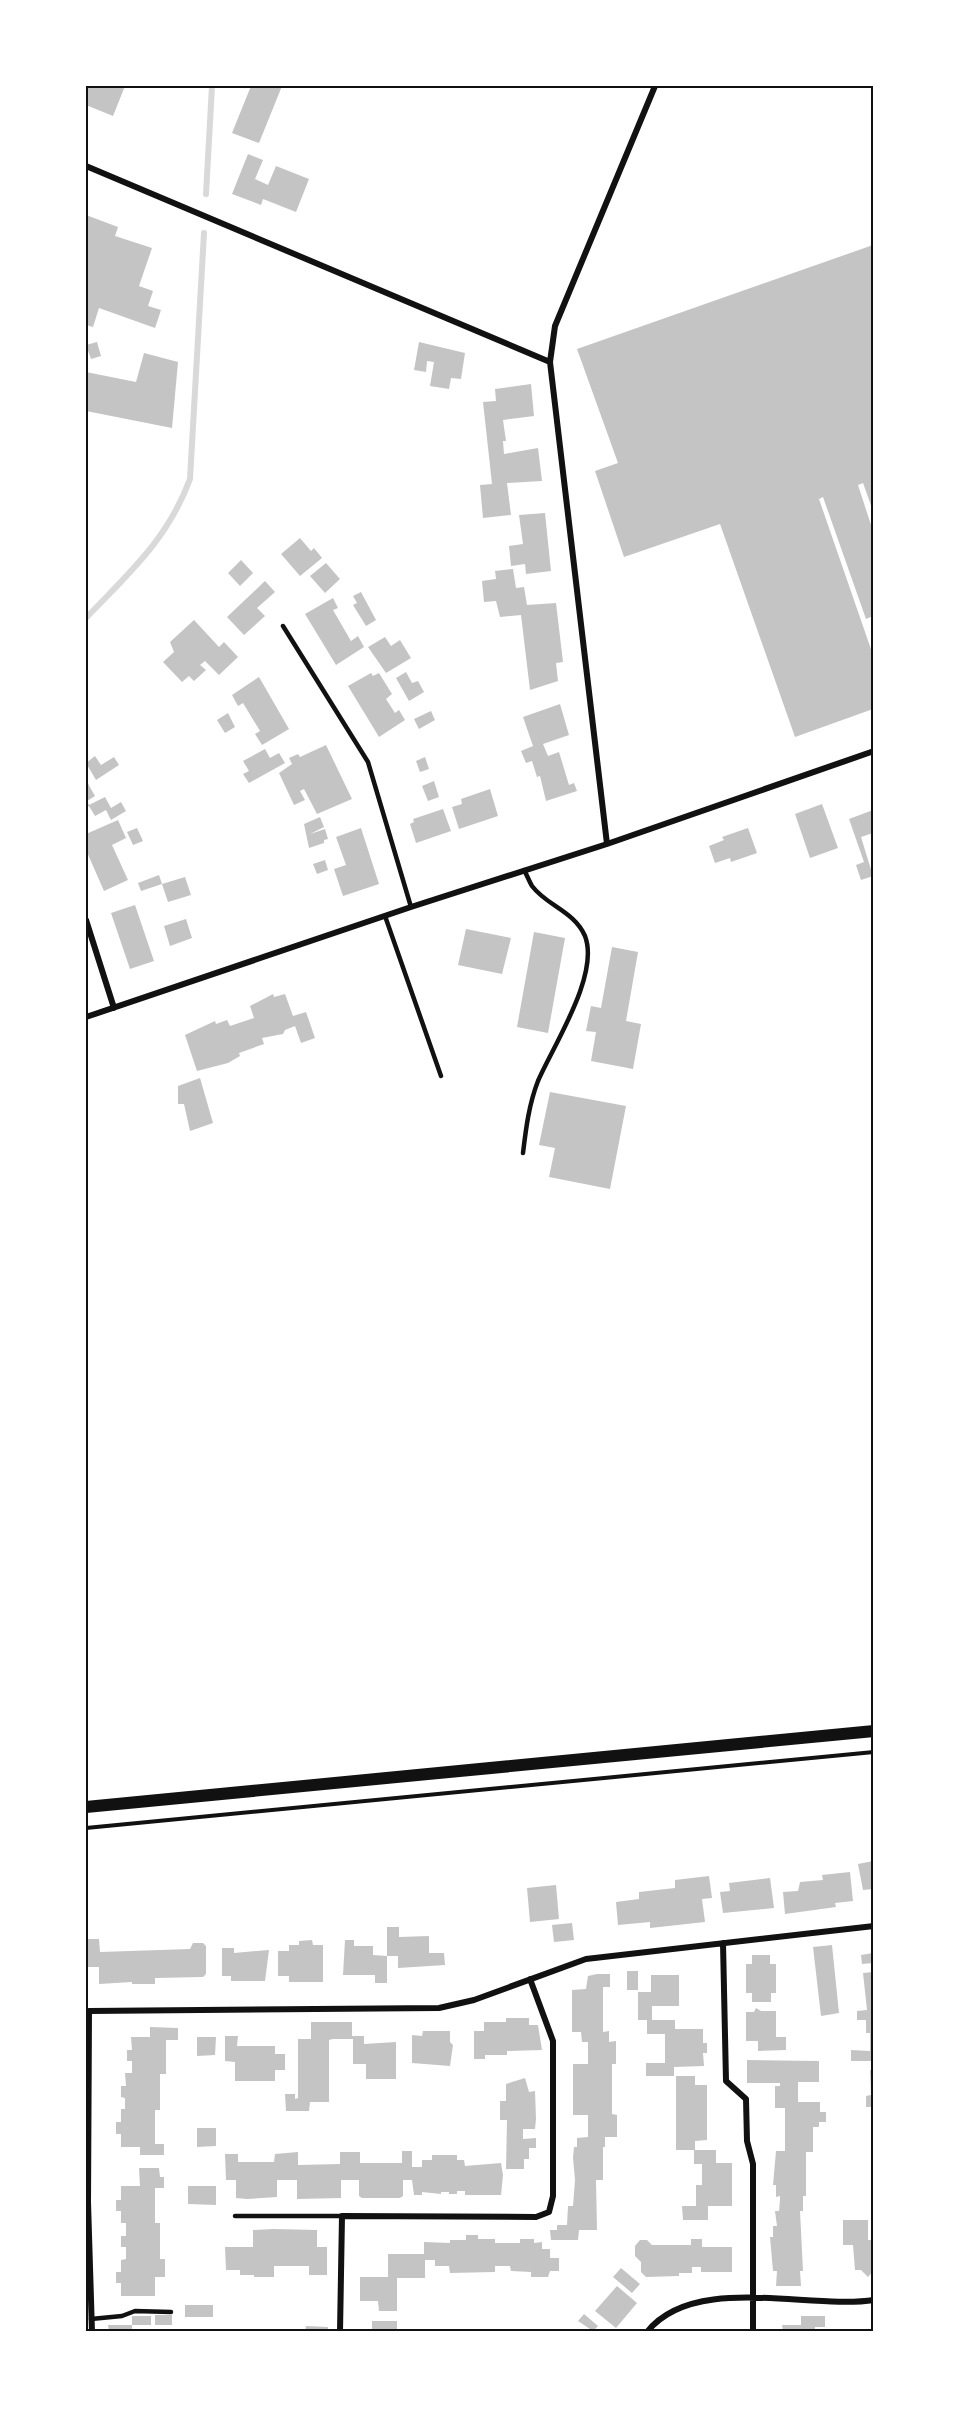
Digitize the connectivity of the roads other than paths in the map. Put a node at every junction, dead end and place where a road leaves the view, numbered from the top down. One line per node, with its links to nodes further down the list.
1 (655, 86): 3 (street)
2 (86, 165): 3 (street)
3 (550, 362): 6 (street)
4 (283, 626): 8 (lane)
5 (873, 752): 6 (street)
6 (607, 844): 7 (street)
7 (524, 870): 8 (street); 14 (lane)
8 (411, 907): 9 (street)
9 (385, 916): 11 (street); 13 (lane)
10 (86, 920): 11 (street)
11 (114, 1008): 12 (street)
12 (86, 1017)
13 (441, 1076)
14 (523, 1153)
15 (873, 1731): 16 (main road)
16 (86, 1807)
17 (873, 1926): 18 (street)
18 (723, 1943): 19 (street); 23 (street)
19 (530, 1979): 20 (street); 22 (street)
20 (87, 2202): 26 (street)
21 (235, 2216): 22 (lane)
22 (342, 2216): 28 (street)
23 (752, 2299): 24 (street); 29 (street); 30 (street)
24 (873, 2300)
25 (171, 2312): 26 (lane)
26 (91, 2319): 27 (street)
27 (92, 2331)
28 (340, 2331)
29 (648, 2331)
30 (753, 2331)

